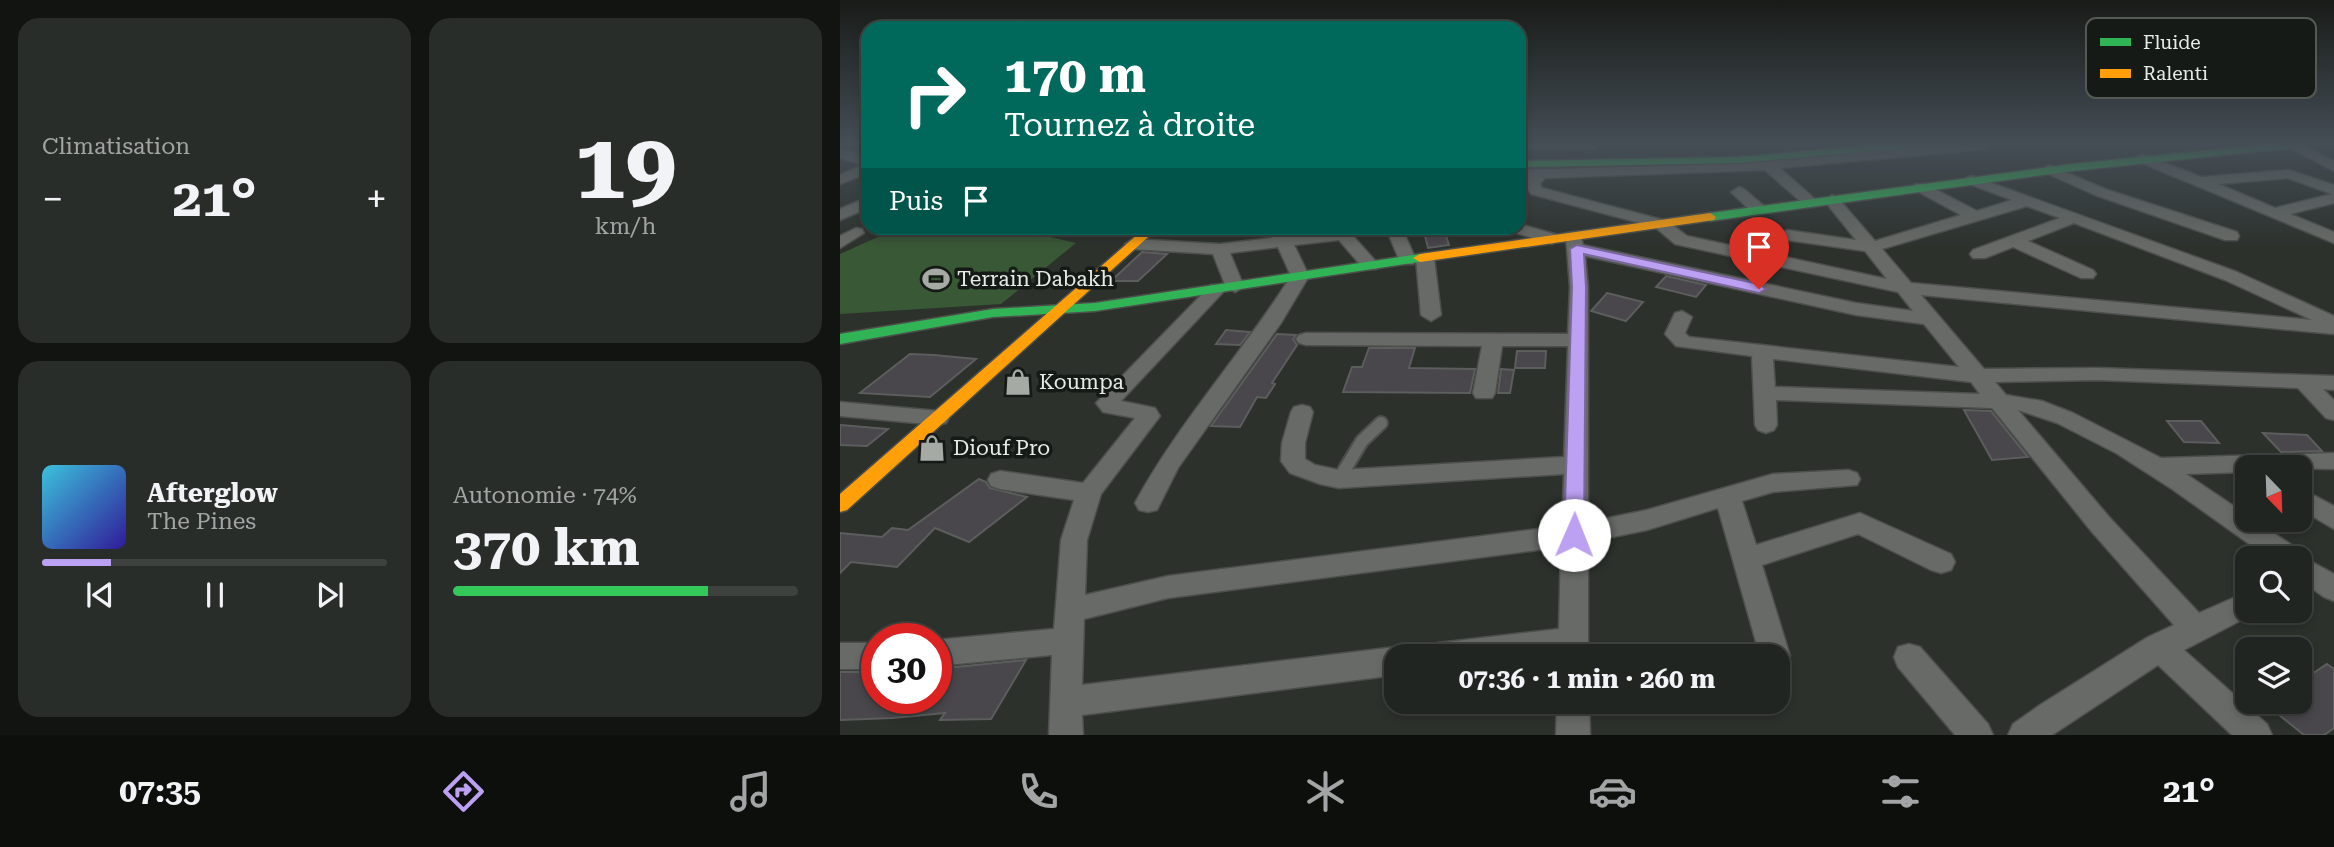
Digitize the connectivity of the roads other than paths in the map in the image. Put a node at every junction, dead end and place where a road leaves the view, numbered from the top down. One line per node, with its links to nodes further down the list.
1 (1535, 179): 22 (street)
2 (1789, 179): 14 (street)
3 (1977, 179): 8 (main road)
4 (2072, 179): 31 (street)
5 (2194, 179): 9 (street)
6 (2220, 179): 9 (street)
7 (2304, 179): 11 (street)
8 (1972, 180): 10 (main road); 15 (street)
9 (2198, 181): 18 (street)
10 (1920, 187): 14 (main road); 20 (street)
11 (2334, 190)
12 (1739, 192): 17 (street)
13 (2334, 198): 18 (street)
14 (1821, 201): 17 (main road); 38 (street)
15 (2026, 201): 20 (street); 21 (street)
16 (861, 205): 19 (street)
17 (1759, 210): 22 (main road)
18 (2274, 213): 32 (street)
19 (840, 215)
20 (1975, 216): 38 (street)
21 (2074, 218): 35 (street); 51 (street)
22 (1661, 224): 34 (main road); 46 (street)
23 (840, 230): 36 (street)
24 (1526, 230): 34 (street)
25 (1144, 235): 37 (main road)
26 (1278, 235): 33 (street)
27 (1319, 235): 33 (street)
28 (1345, 235): 42 (street)
29 (1399, 235): 41 (street)
30 (1787, 235): 38 (street)
31 (2231, 236)
32 (2334, 238)
33 (1284, 241): 39 (street); 44 (street)
34 (1568, 242): 41 (main road); 50 (street); 55 (street)
35 (2015, 242): 40 (street); 43 (street)
36 (840, 243)
37 (1133, 244): 39 (street); 47 (main road)
38 (1871, 247): 46 (street)
39 (1220, 249): 45 (street)
40 (1979, 254)
41 (1416, 259): 42 (main road); 48 (street)
42 (1370, 265): 44 (main road)
43 (2087, 274)
44 (1300, 276): 45 (main road); 79 (street)
45 (1226, 288): 47 (main road); 77 (street)
46 (1905, 288): 50 (street); 51 (street)
47 (1059, 310): 53 (main road); 66 (main road)
48 (1431, 315)
49 (1682, 317): 56 (street)
50 (1930, 319): 57 (street)
51 (2334, 325)
52 (1306, 339): 54 (street)
53 (840, 340)
54 (1493, 340): 55 (street); 60 (street)
55 (1577, 340): 71 (street)
56 (1762, 352): 57 (street); 61 (street)
57 (1977, 376): 58 (street); 62 (street)
58 (2302, 380): 59 (street); 65 (street)
59 (2334, 383)
60 (1484, 393)
61 (1765, 393): 62 (street); 68 (street)
62 (1999, 403): 73 (street); 89 (street)
63 (840, 409): 66 (street)
64 (1302, 412): 74 (street)
65 (2334, 413)
66 (938, 418): 80 (main road)
67 (1381, 423): 74 (lane)
68 (1766, 425)
69 (2334, 461): 70 (street)
70 (2312, 462)
71 (1575, 465): 74 (street); 83 (street)
72 (2235, 465): 73 (street)
73 (2156, 467): 84 (street)
74 (1339, 479)
75 (1848, 479): 78 (street)
76 (1000, 480): 77 (street)
77 (1089, 493): 88 (street)
78 (1728, 497): 83 (street); 85 (street)
79 (1149, 503)
80 (840, 505)
81 (2312, 505): 82 (street)
82 (2334, 519)
83 (1574, 535): 88 (street); 91 (street)
84 (2271, 546)
85 (1746, 559): 86 (street); 92 (street)
86 (1941, 562)
87 (2235, 609): 89 (street)
88 (1072, 610): 90 (street)
89 (2194, 627): 93 (street)
90 (1068, 641): 94 (street); 99 (street)
91 (1573, 644)
92 (1771, 644)
93 (2159, 646): 104 (street); 105 (street)
94 (952, 652)
95 (840, 656): 96 (street)
96 (861, 656)
97 (1909, 657): 103 (street)
98 (1384, 662): 99 (street)
99 (1065, 702): 101 (street)
100 (1573, 714): 102 (street)
101 (1066, 735)
102 (1573, 735)
103 (1976, 735)
104 (2025, 735)
105 (2255, 735)

